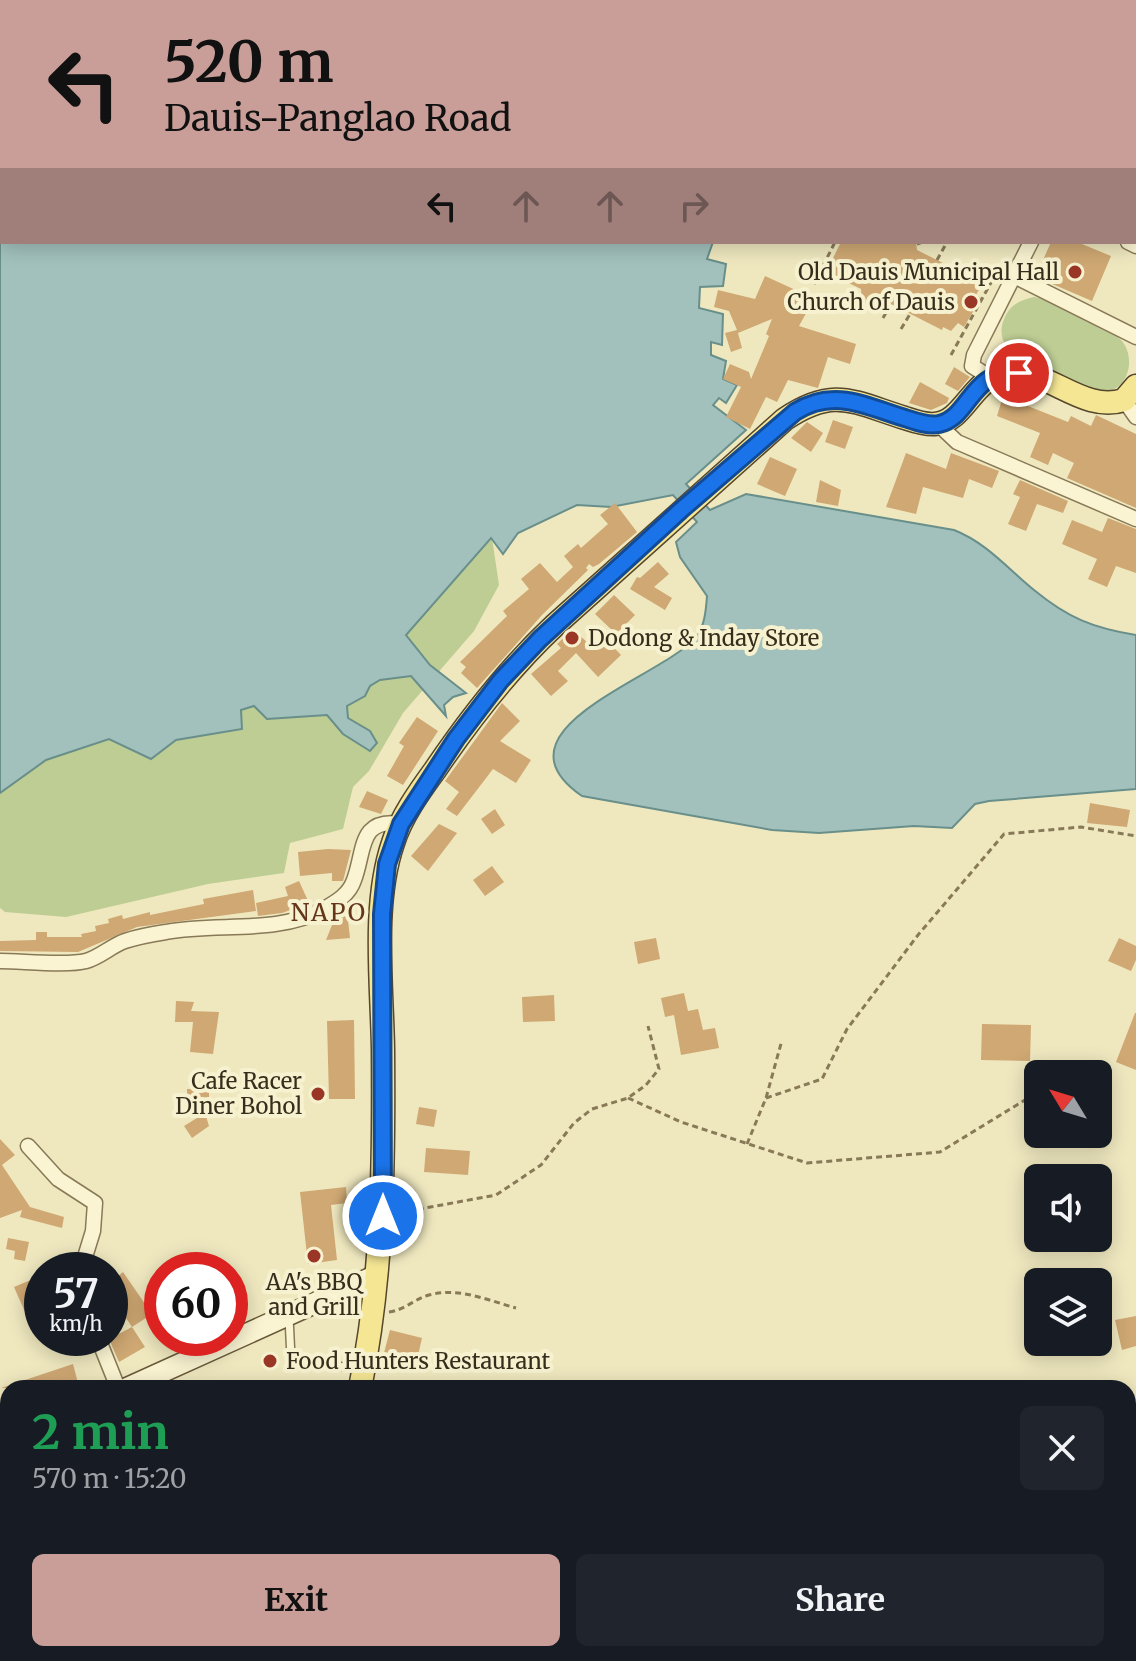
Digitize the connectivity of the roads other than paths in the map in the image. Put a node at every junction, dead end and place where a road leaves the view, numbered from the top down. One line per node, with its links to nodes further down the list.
1 (1030, 244): 2 (street)
2 (1014, 276): 3 (street); 4 (street)
3 (1136, 337)
4 (991, 378): 5 (main road); 6 (main road)
5 (1132, 401)
6 (938, 424): 7 (street); 8 (main road)
7 (1136, 519)
8 (401, 824): 9 (street); 12 (main road)
9 (0, 961)
10 (28, 1146): 11 (street)
11 (87, 1252)
12 (377, 1275): 13 (main road); 15 (main road)
13 (288, 1315): 15 (lane); 17 (main road)
14 (105, 1356): 16 (street)
15 (362, 1379)
16 (115, 1380)
17 (145, 1380)

